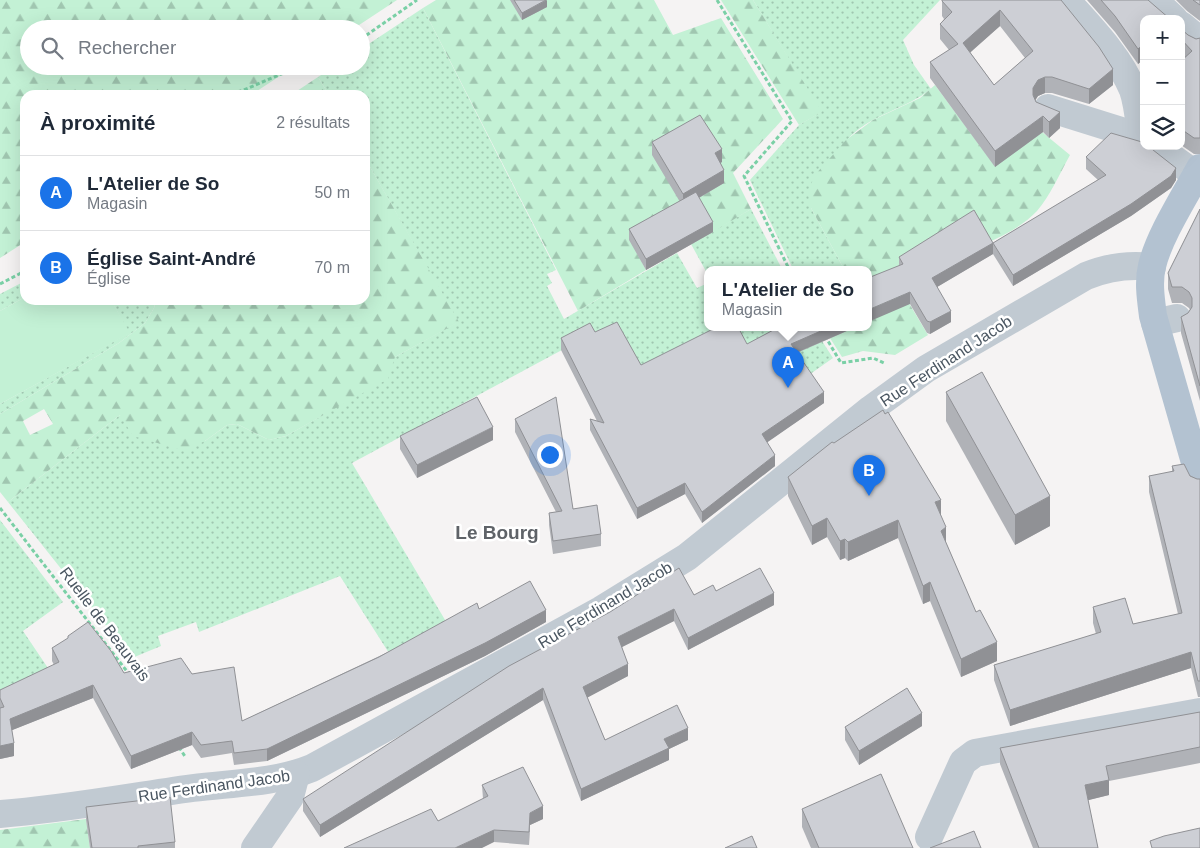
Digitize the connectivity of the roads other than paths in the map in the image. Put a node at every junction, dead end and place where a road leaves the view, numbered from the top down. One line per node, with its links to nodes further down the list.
1 (1066, 0): 5 (street)
2 (1154, 0): 3 (street)
3 (1170, 15)
4 (1048, 108): 6 (street)
5 (1140, 116)
6 (1140, 138)
7 (1163, 150): 8 (street)
8 (1198, 171): 9 (main road)
9 (1152, 267): 10 (main road); 12 (street, Rue Ferdinand Jacob)
10 (1200, 480)
11 (1200, 712): 14 (street)
12 (296, 774): 13 (street, Rue Ferdinand Jacob); 15 (street)
13 (0, 814)
14 (929, 837)
15 (255, 848)

